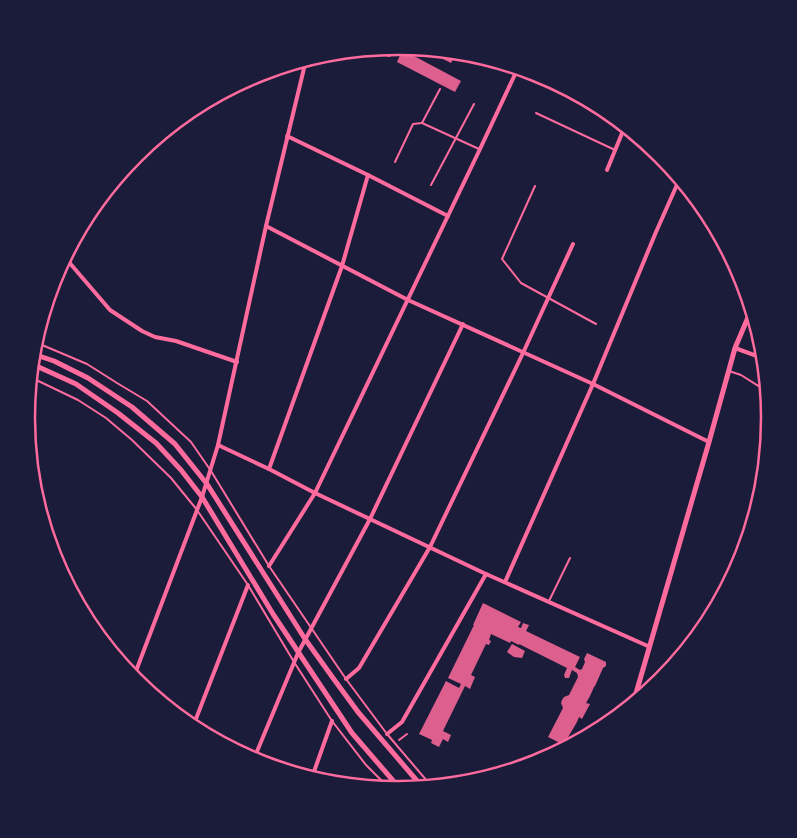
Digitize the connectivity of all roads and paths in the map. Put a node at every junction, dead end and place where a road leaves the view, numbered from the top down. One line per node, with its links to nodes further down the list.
1 (304, 68): 8 (street)
2 (515, 75): 10 (street)
3 (440, 89): 6 (lane)
4 (474, 104): 9 (lane)
5 (536, 113): 11 (lane)
6 (422, 123): 9 (lane); 12 (lane)
7 (622, 133): 11 (street)
8 (287, 136): 14 (street); 19 (street)
9 (455, 138): 10 (lane); 15 (lane)
10 (480, 149): 18 (street)
11 (615, 150): 13 (street)
12 (394, 162)
13 (607, 170)
14 (368, 175): 18 (street); 22 (street)
15 (431, 184)
16 (677, 185): 37 (street)
17 (536, 186): 23 (lane)
18 (448, 216): 24 (street)
19 (266, 226): 22 (street); 33 (street)
20 (573, 244): 23 (street)
21 (69, 265): 33 (street)
22 (342, 266): 24 (street); 41 (street)
23 (547, 298): 27 (lane); 30 (street)
24 (408, 300): 26 (street); 44 (street)
25 (748, 318): 29 (main road)
26 (463, 324): 30 (street); 47 (street)
27 (596, 324)
28 (43, 345): 42 (lane)
29 (735, 348): 31 (street); 35 (main road)
30 (523, 353): 37 (street); 48 (street)
31 (756, 356)
32 (41, 357): 43 (main road)
33 (237, 362): 40 (street)
34 (39, 367): 45 (main road)
35 (729, 371): 38 (lane); 39 (main road)
36 (37, 380): 46 (lane)
37 (592, 384): 39 (street); 52 (street)
38 (760, 387)
39 (709, 442): 57 (main road)
40 (218, 445): 41 (street); 42 (street)
41 (269, 468): 44 (street)
42 (211, 471): 43 (street); 50 (lane)
43 (207, 484): 45 (street); 56 (main road)
44 (315, 494): 47 (street); 50 (street)
45 (202, 497): 46 (street); 58 (main road)
46 (197, 510): 53 (lane); 60 (street)
47 (370, 519): 48 (street); 55 (street)
48 (430, 547): 51 (street); 61 (street)
49 (570, 558): 54 (lane)
50 (269, 566): 55 (lane)
51 (486, 574): 52 (street); 65 (street)
52 (505, 582): 54 (street)
53 (248, 585): 59 (lane); 63 (street)
54 (549, 602): 57 (street)
55 (311, 628): 56 (street); 61 (lane)
56 (305, 639): 58 (street); 71 (main road)
57 (650, 647): 62 (main road)
58 (298, 653): 59 (street); 70 (main road)
59 (294, 662): 64 (lane); 66 (street)
60 (136, 671)
61 (346, 680): 65 (lane)
62 (636, 694)
63 (196, 720)
64 (332, 721): 67 (street); 69 (lane)
65 (387, 734): 68 (lane)
66 (256, 754)
67 (314, 772)
68 (427, 781)
69 (384, 782)
70 (394, 782)
71 (418, 782)

